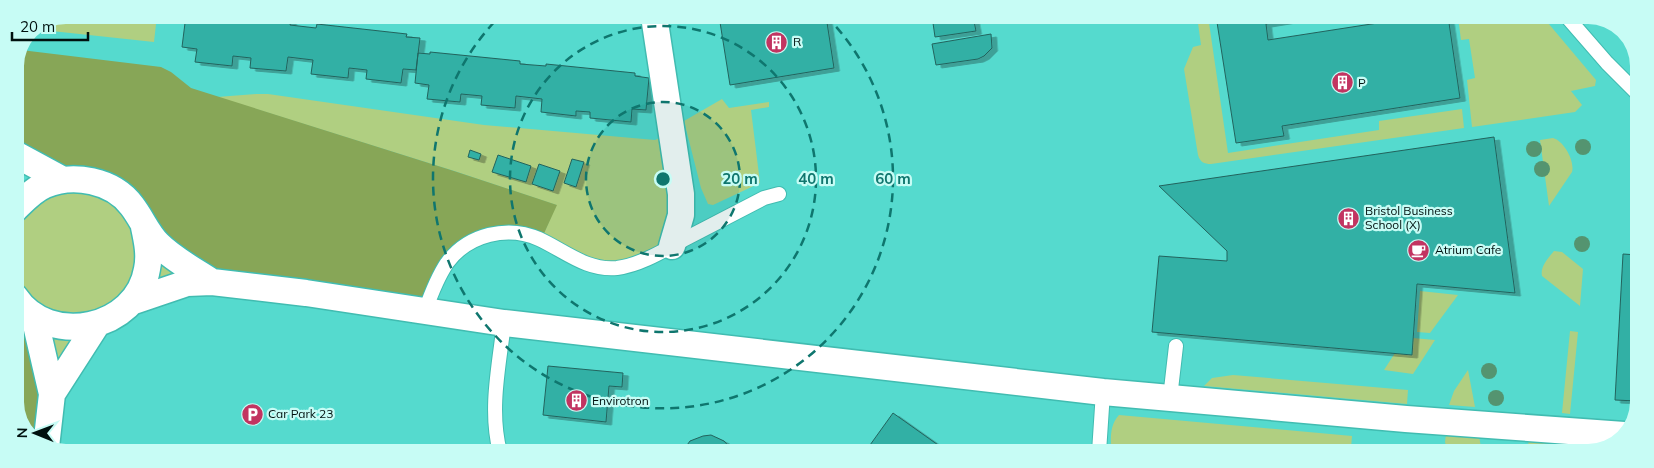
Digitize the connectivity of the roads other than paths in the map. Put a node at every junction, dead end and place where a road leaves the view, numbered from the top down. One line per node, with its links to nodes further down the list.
1 (655, 24): 9 (street)
2 (1573, 24): 3 (lane)
3 (1630, 86)
4 (24, 159): 5 (street)
5 (63, 180): 7 (street); 8 (street)
6 (779, 194): 9 (lane)
7 (24, 199)
8 (144, 227): 10 (street); 11 (street)
9 (672, 246): 13 (lane)
10 (212, 282): 11 (street); 13 (street)
11 (131, 302): 16 (street)
12 (24, 306): 14 (street)
13 (425, 311): 15 (street)
14 (34, 316): 16 (street); 19 (street)
15 (504, 323): 18 (street); 23 (lane)
16 (97, 324): 19 (street)
17 (1176, 346): 20 (lane)
18 (1103, 392): 20 (street); 24 (lane)
19 (52, 394): 22 (street)
20 (1170, 398): 21 (street)
21 (1616, 434)
22 (47, 439)
23 (499, 444)
24 (1100, 444)

